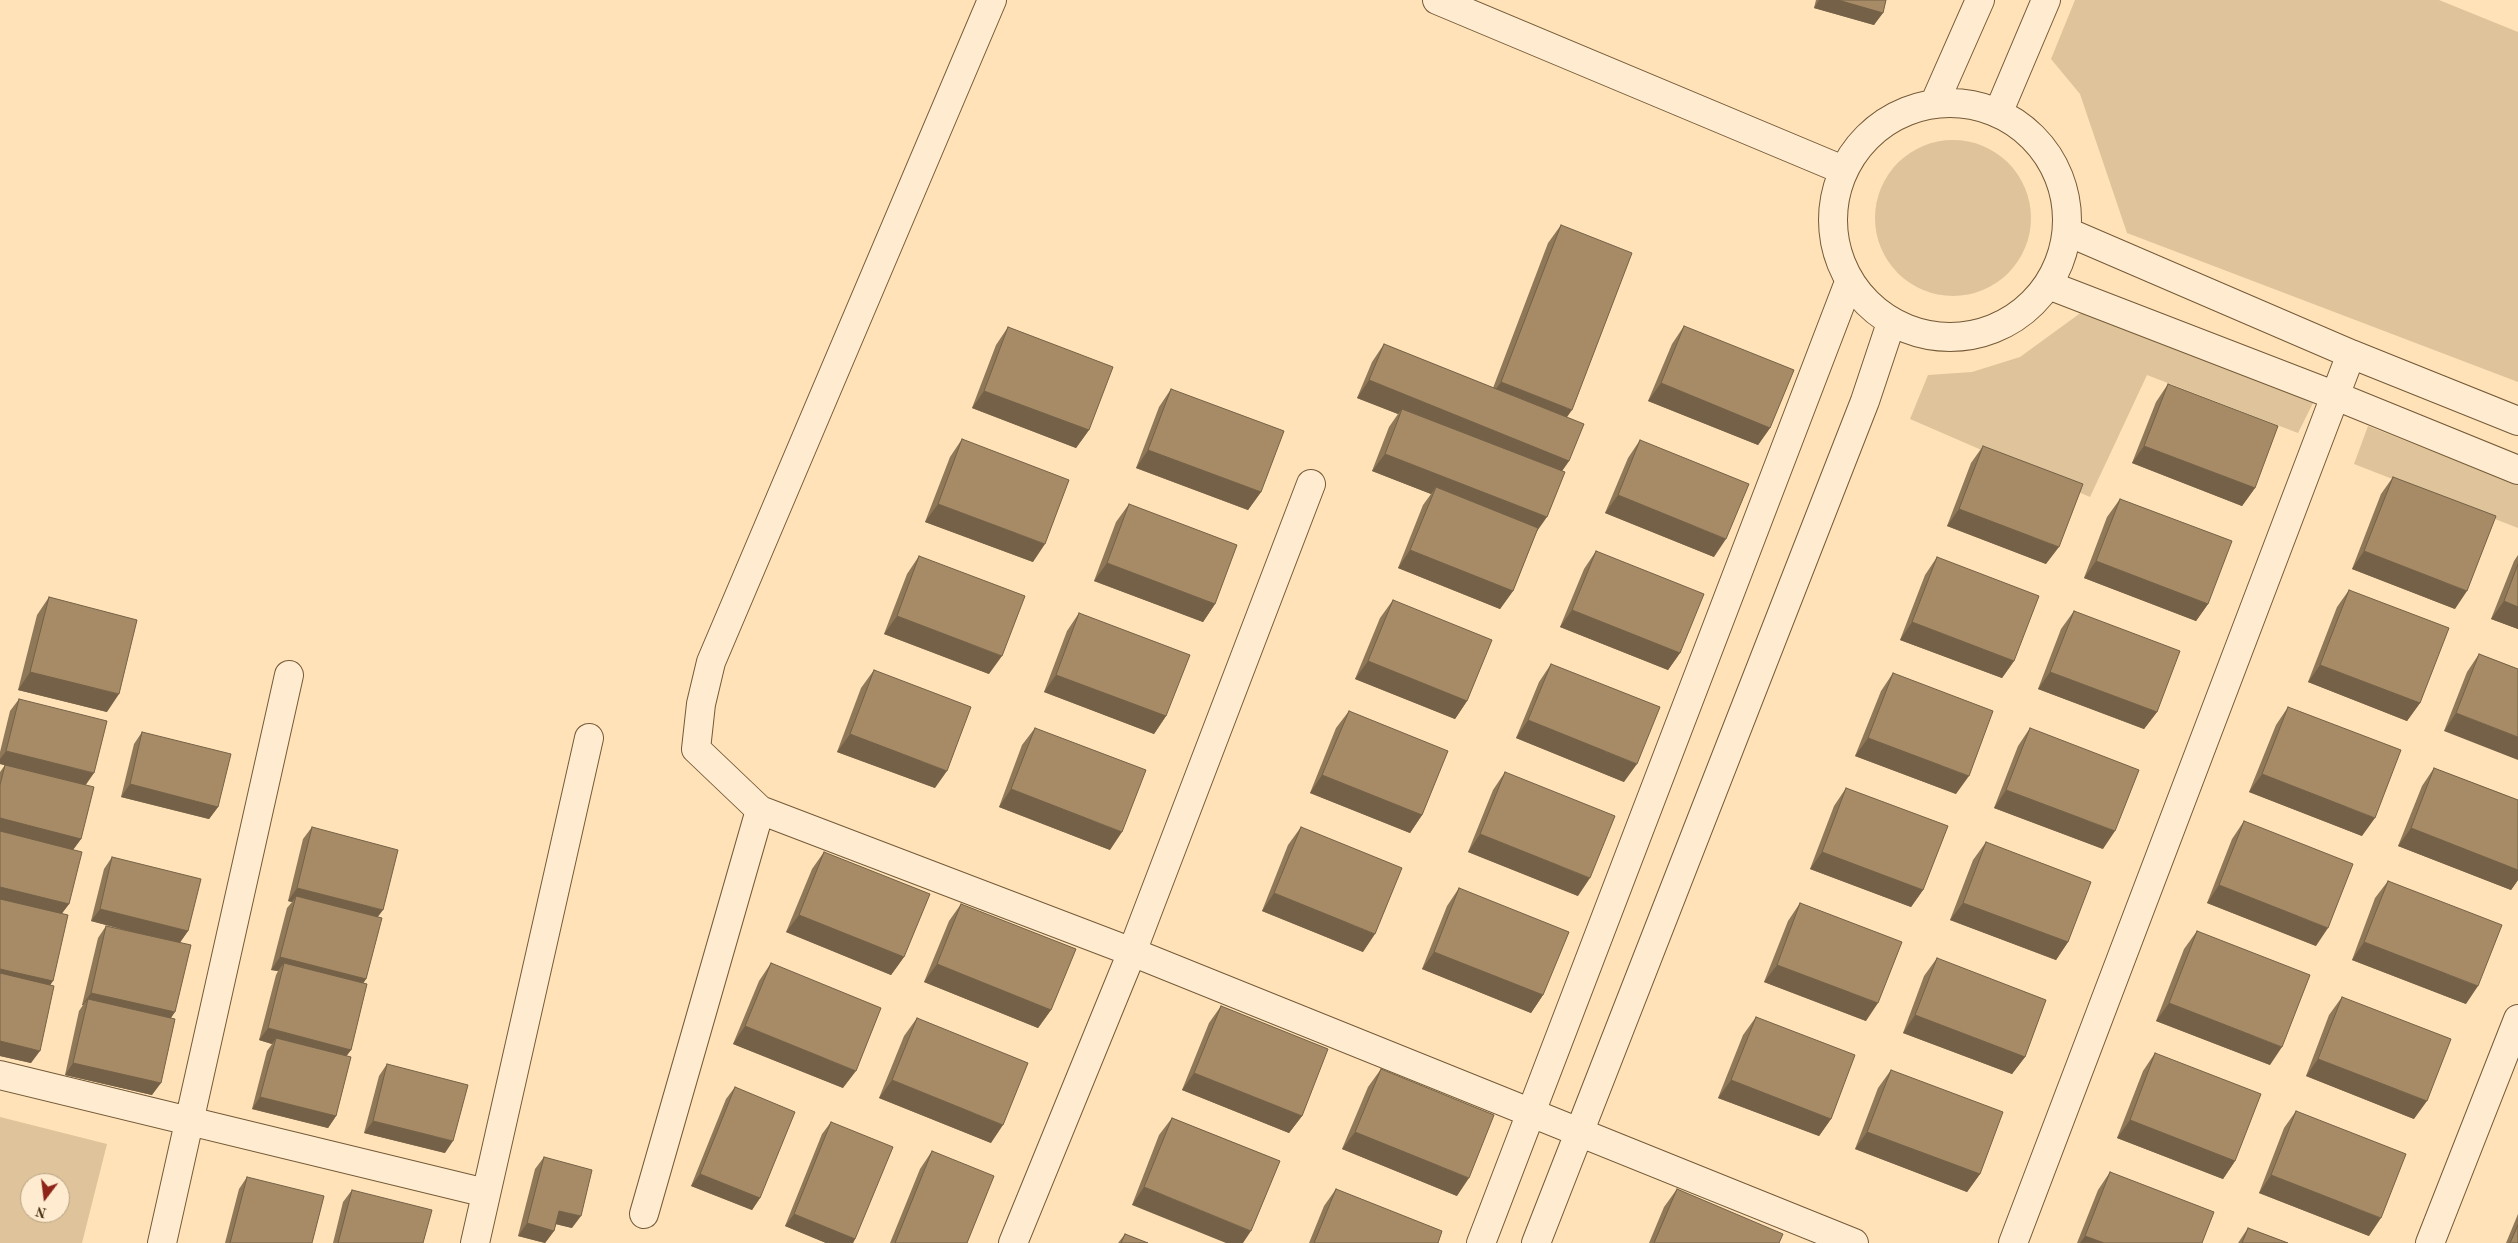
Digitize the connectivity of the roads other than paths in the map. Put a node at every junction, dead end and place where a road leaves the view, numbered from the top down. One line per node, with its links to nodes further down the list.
1 (992, 0): 19 (street)
2 (1437, 0): 7 (street)
3 (1980, 0): 5 (street)
4 (2046, 0): 6 (street)
5 (1935, 102): 6 (street); 7 (street)
6 (1999, 111): 8 (street)
7 (1843, 170): 9 (street)
8 (2070, 233): 10 (street); 12 (street)
9 (1849, 282): 11 (street); 23 (street)
10 (2051, 286): 11 (street); 13 (street)
11 (1891, 323): 25 (street)
12 (2351, 354): 13 (street); 14 (street)
13 (2336, 396): 15 (street); 34 (street)
14 (2518, 421)
15 (2518, 470)
16 (1311, 484): 20 (street)
17 (289, 675): 24 (street)
18 (589, 738): 26 (street)
19 (760, 810): 20 (street); 27 (street)
20 (1132, 952): 23 (street); 30 (street)
21 (2518, 1019): 35 (street)
22 (0, 1075): 24 (street)
23 (1532, 1113): 25 (street); 31 (street)
24 (190, 1122): 26 (street); 28 (street)
25 (1579, 1133): 32 (street); 33 (street)
26 (486, 1193): 29 (street)
27 (644, 1214)
28 (162, 1243)
29 (475, 1243)
30 (1013, 1243)
31 (1481, 1243)
32 (1536, 1243)
33 (1854, 1243)
34 (2013, 1243)
35 (2430, 1243)

